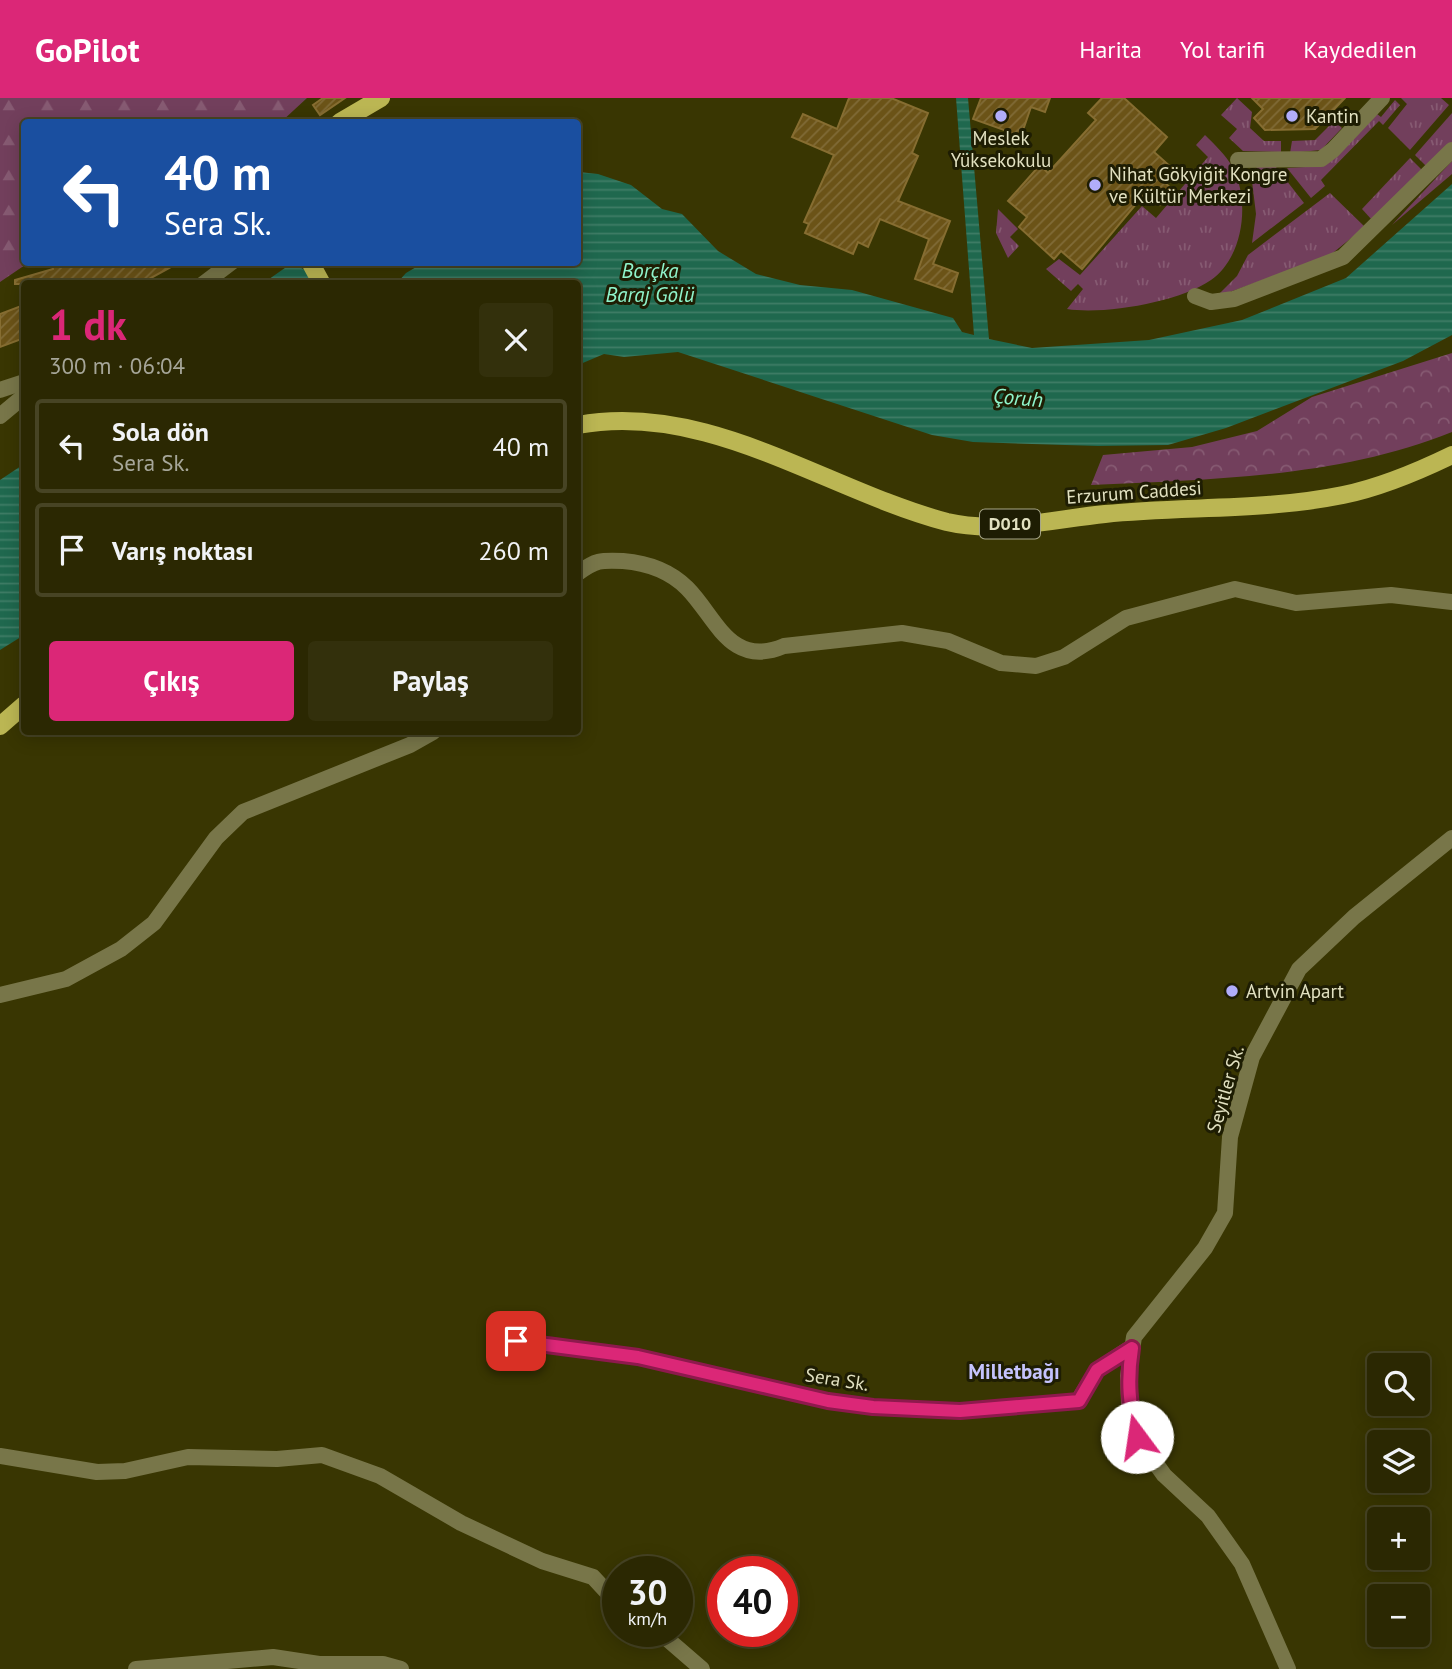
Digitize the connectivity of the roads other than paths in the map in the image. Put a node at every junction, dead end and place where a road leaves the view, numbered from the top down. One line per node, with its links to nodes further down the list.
1 (381, 98): 3 (main road)
2 (1382, 98): 5 (street)
3 (346, 119)
4 (1452, 150): 8 (street)
5 (1238, 160)
6 (227, 266): 7 (street)
7 (208, 280)
8 (1195, 296)
9 (21, 383): 10 (street)
10 (0, 390)
11 (21, 398): 12 (street)
12 (0, 416)
13 (581, 425): 14 (main road, Erzurum Caddesi / D010)
14 (1452, 455)
15 (581, 571): 16 (street)
16 (1452, 602)
17 (21, 708): 18 (main road)
18 (0, 726)
19 (428, 735): 21 (street)
20 (1452, 838): 23 (street, Seyitler Sk.)
21 (0, 995)
22 (516, 1341): 23 (street, Sera Sk.)
23 (1132, 1348): 32 (street, Seyitler Sk.)
24 (0, 1456): 25 (street)
25 (602, 1587)
26 (677, 1647): 31 (street)
27 (203, 1666): 28 (street); 29 (street)
28 (319, 1666): 30 (street)
29 (135, 1669)
30 (401, 1669)
31 (702, 1669)
32 (1288, 1669)

